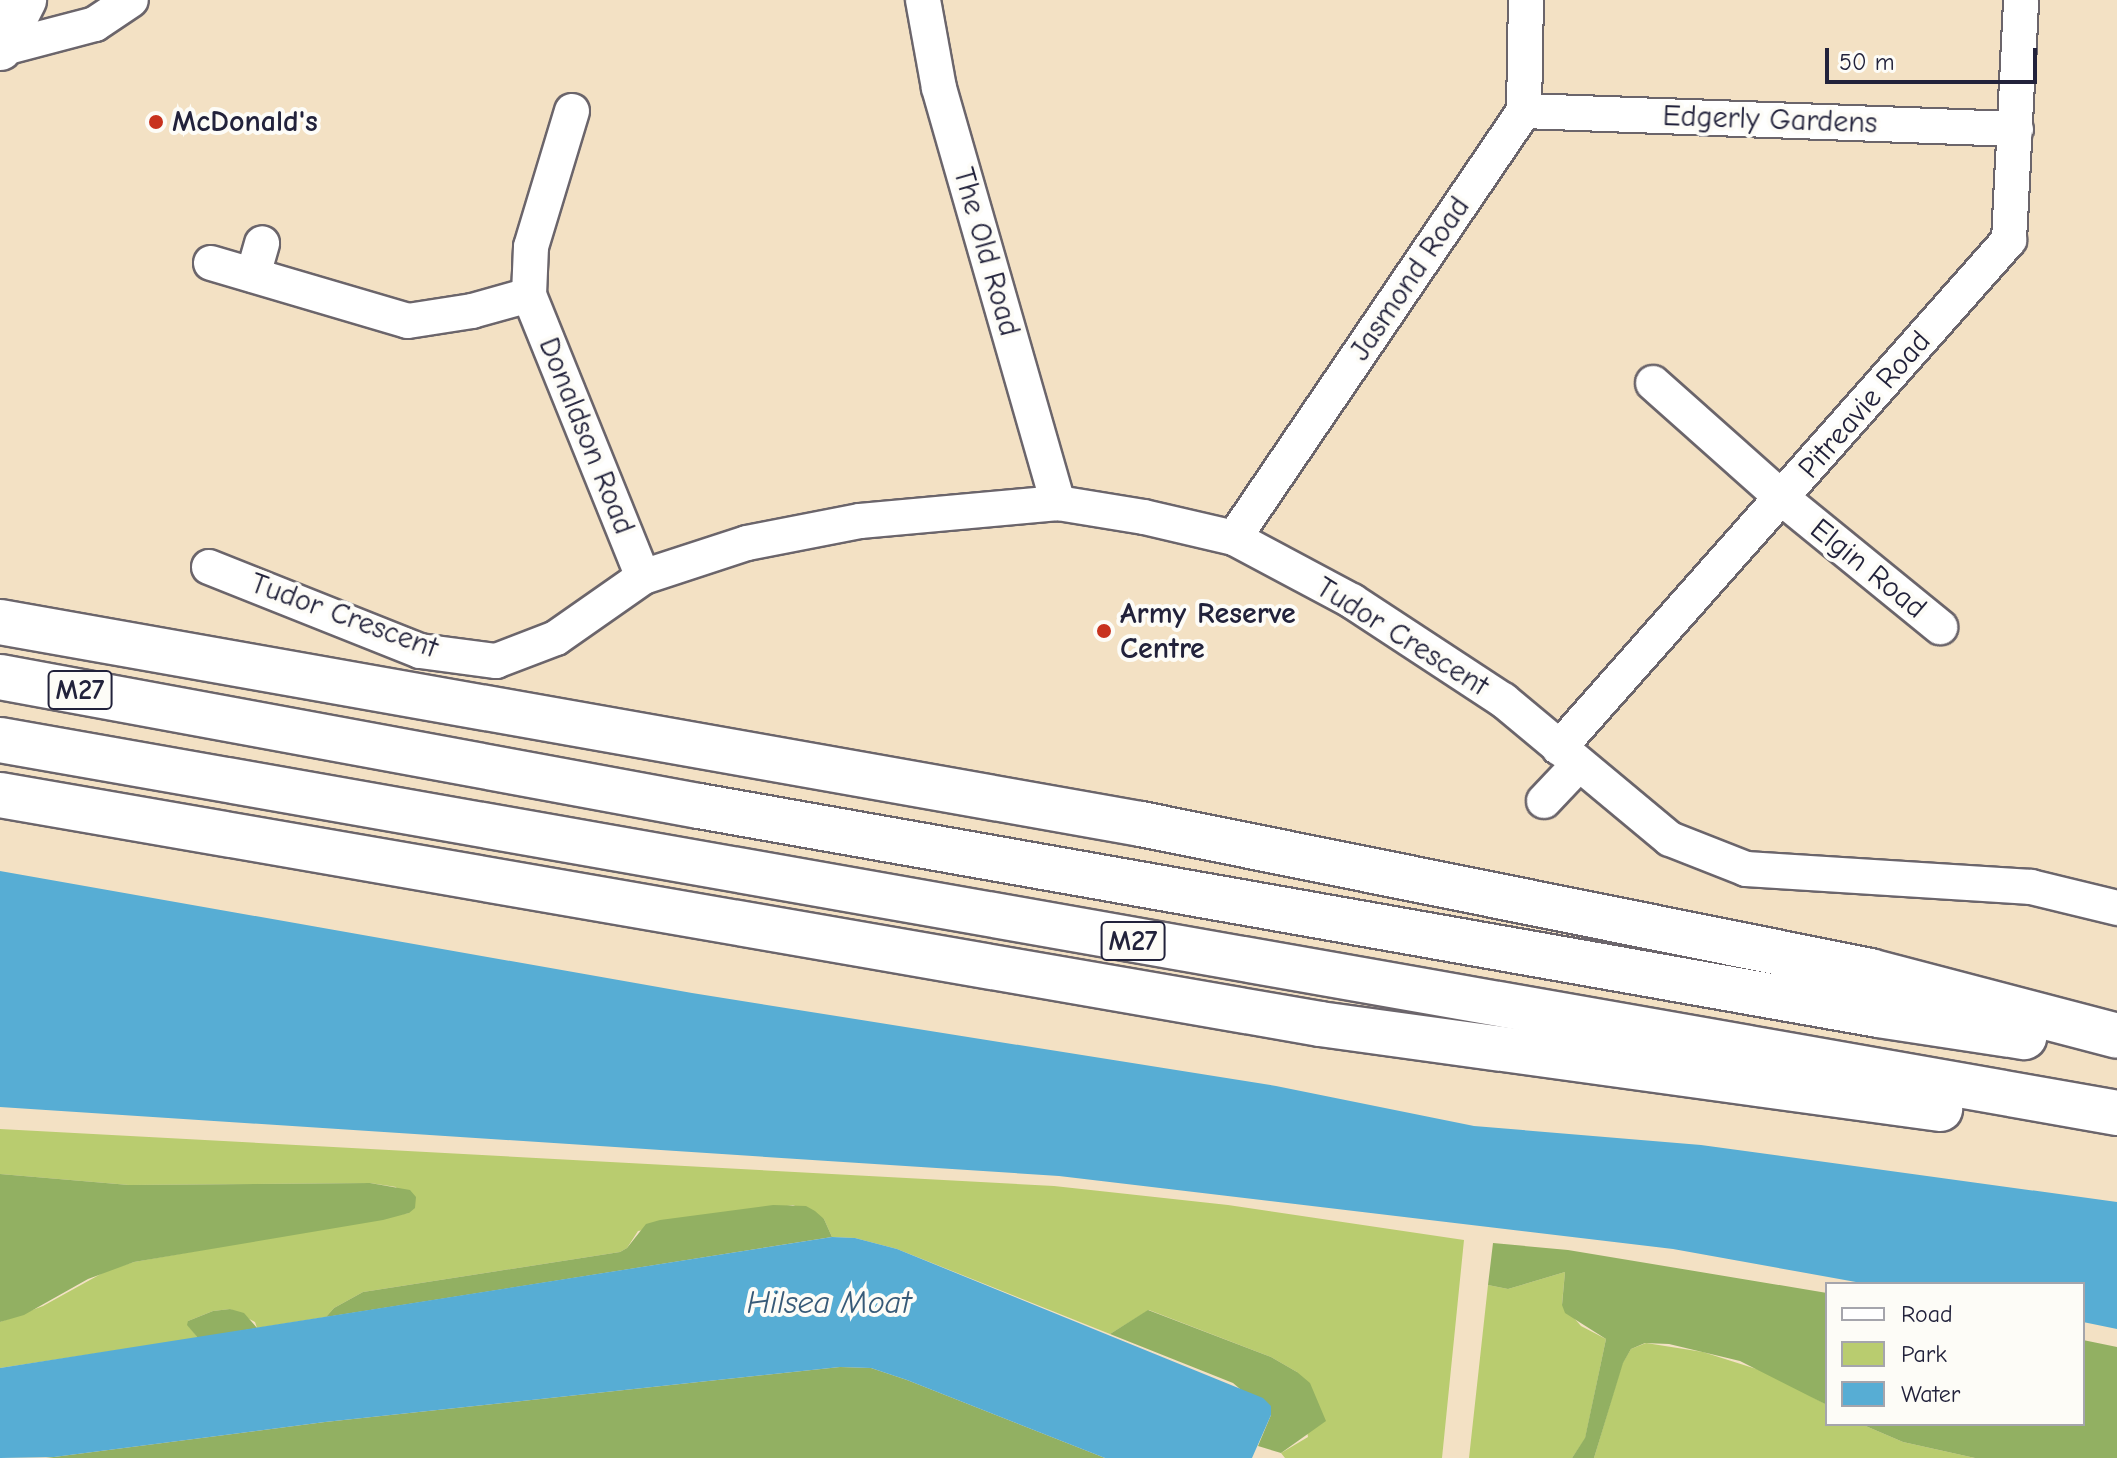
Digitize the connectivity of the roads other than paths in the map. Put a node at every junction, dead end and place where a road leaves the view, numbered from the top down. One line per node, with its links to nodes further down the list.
1 (24, 0): 6 (main road)
2 (131, 0): 6 (street)
3 (923, 0): 14 (street, The Old Road)
4 (1526, 0): 8 (street)
5 (2021, 0): 9 (street, Pitreavie Road)
6 (0, 48)
7 (572, 111): 11 (street, Donaldson Road)
8 (1524, 111): 9 (street, Edgerly Gardens); 15 (street, Jasmond Road)
9 (2016, 129): 13 (street, Pitreavie Road)
10 (211, 263): 11 (street)
11 (529, 295): 17 (street, Donaldson Road)
12 (1653, 383): 13 (street, Elgin Road)
13 (1783, 499): 19 (street, Elgin Road); 22 (street, Pitreavie Road)
14 (1058, 503): 15 (street, Tudor Crescent); 17 (street, Tudor Crescent)
15 (1234, 538): 22 (street, Tudor Crescent)
16 (209, 567): 17 (street, Tudor Crescent)
17 (643, 577)
18 (0, 622): 26 (main road)
19 (1940, 627)
20 (0, 677): 27 (main road, M27)
21 (0, 740): 28 (main road, M27)
22 (1569, 756): 24 (street, Pitreavie Road); 25 (street, Tudor Crescent)
23 (9, 799): 29 (main road)
24 (1544, 801)
25 (2117, 908)
26 (2117, 1036)
27 (2117, 1051)
28 (2117, 1113)
29 (2117, 1131)

